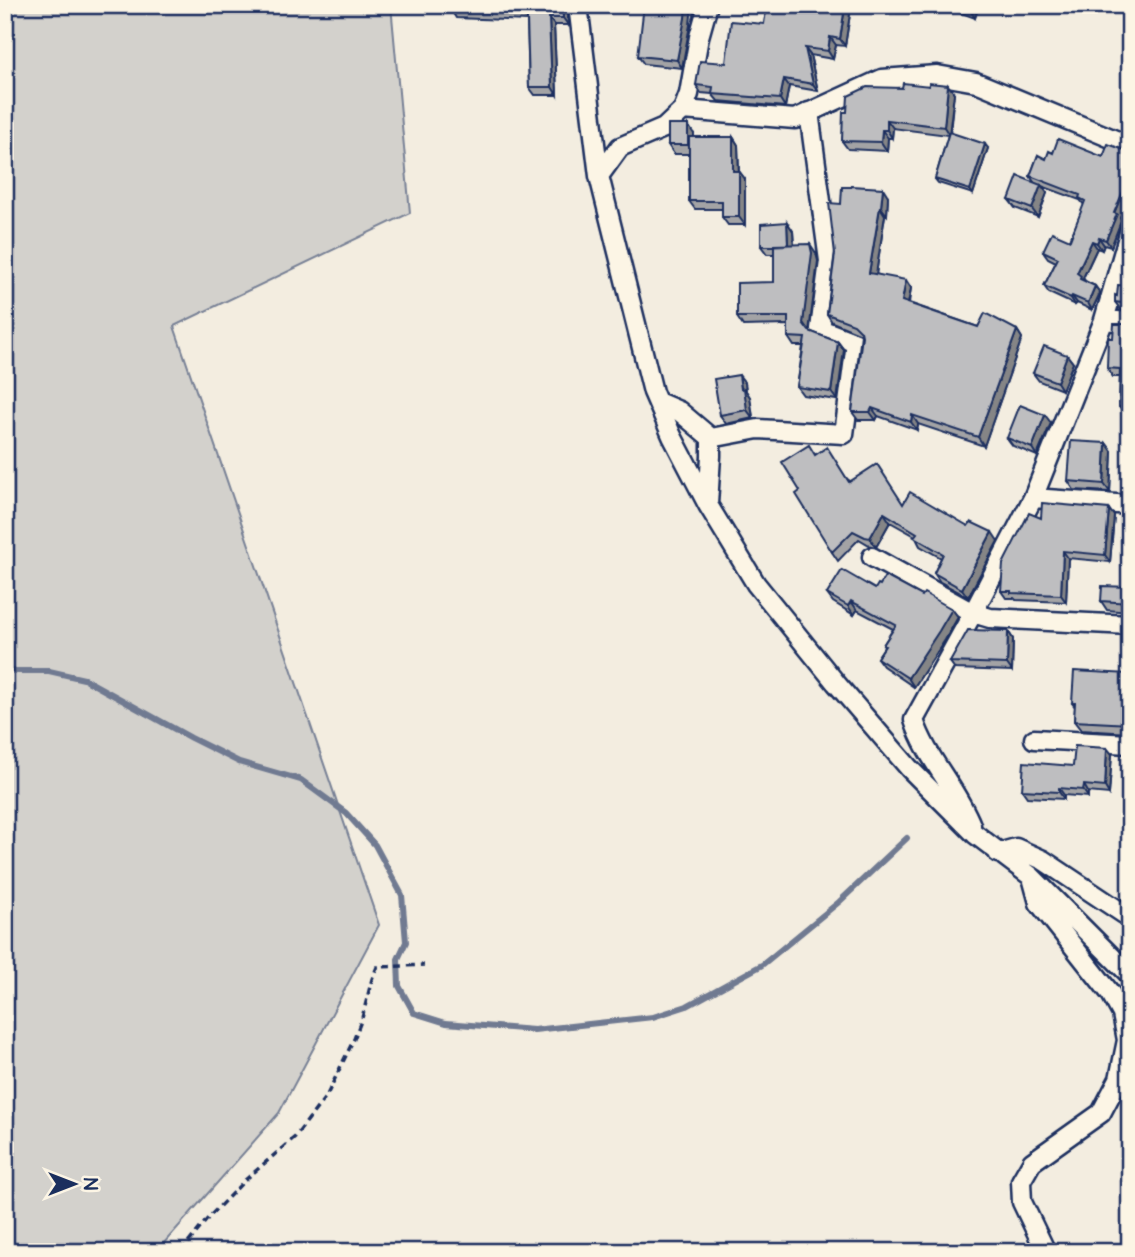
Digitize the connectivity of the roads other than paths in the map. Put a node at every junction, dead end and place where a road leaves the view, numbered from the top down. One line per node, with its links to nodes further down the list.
1 (578, 5): 6 (street)
2 (708, 5): 3 (street)
3 (683, 110): 4 (street); 6 (street)
4 (809, 112): 5 (street); 11 (street)
5 (1130, 146)
6 (599, 176): 10 (street)
7 (1130, 230): 8 (street)
8 (1104, 320): 9 (street); 12 (street)
9 (1130, 322)
10 (658, 402): 11 (street); 13 (street)
11 (710, 438): 13 (street)
12 (1033, 498): 14 (street); 16 (street)
13 (708, 505): 20 (street)
14 (1130, 505)
15 (872, 557): 16 (street)
16 (973, 613): 17 (street); 20 (street)
17 (1130, 625)
18 (1034, 739): 19 (street)
19 (1130, 744)
20 (975, 834): 21 (street)
21 (998, 853): 22 (street); 23 (street)
22 (1032, 877): 24 (street); 25 (street)
23 (1130, 918)
24 (1130, 975)
25 (1046, 1252)

